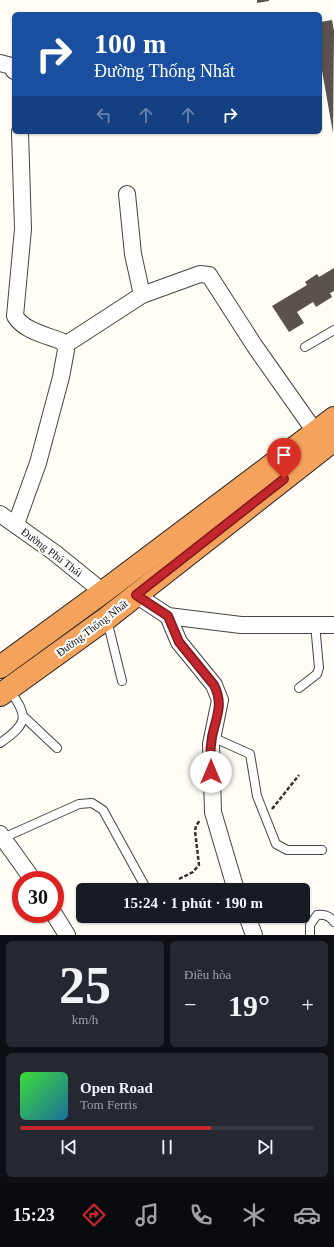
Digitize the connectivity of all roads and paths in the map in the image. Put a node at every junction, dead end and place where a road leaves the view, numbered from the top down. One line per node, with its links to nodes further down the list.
1 (20, 134): 5 (street)
2 (127, 194): 3 (street)
3 (142, 295): 5 (street); 8 (street)
4 (334, 330): 6 (lane)
5 (65, 345): 10 (street)
6 (305, 347)
7 (334, 418): 8 (highway, Đường Thống Nhất)
8 (325, 436): 11 (highway, Đường Thống Nhất); 12 (highway, Đường Thống Nhất)
9 (0, 514): 10 (street, Đường Phú Thái)
10 (16, 524): 11 (street, Đường Phú Thái)
11 (103, 592): 13 (highway); 17 (highway, Đường Thống Nhất)
12 (136, 595): 13 (highway, Đường Thống Nhất); 14 (street)
13 (113, 613): 18 (lane); 20 (highway, Đường Thống Nhất)
14 (168, 616): 15 (street); 22 (street)
15 (315, 624): 16 (street); 19 (lane)
16 (334, 625)
17 (0, 667)
18 (122, 681)
19 (299, 688)
20 (4, 692): 21 (lane)
21 (23, 716): 23 (lane); 24 (lane)
22 (212, 737): 26 (street); 27 (lane)
23 (0, 742)
24 (57, 748)
25 (299, 775): 27 (path)
26 (213, 812): 31 (path); 33 (street)
27 (266, 817): 29 (lane)
28 (2, 836): 30 (street); 32 (lane)
29 (322, 850)
30 (27, 871)
31 (179, 879)
32 (143, 883)
33 (234, 883)
34 (334, 922): 39 (lane)
35 (60, 923): 37 (street)
36 (250, 923): 38 (street)
37 (67, 935)
38 (254, 935)
39 (310, 935)

